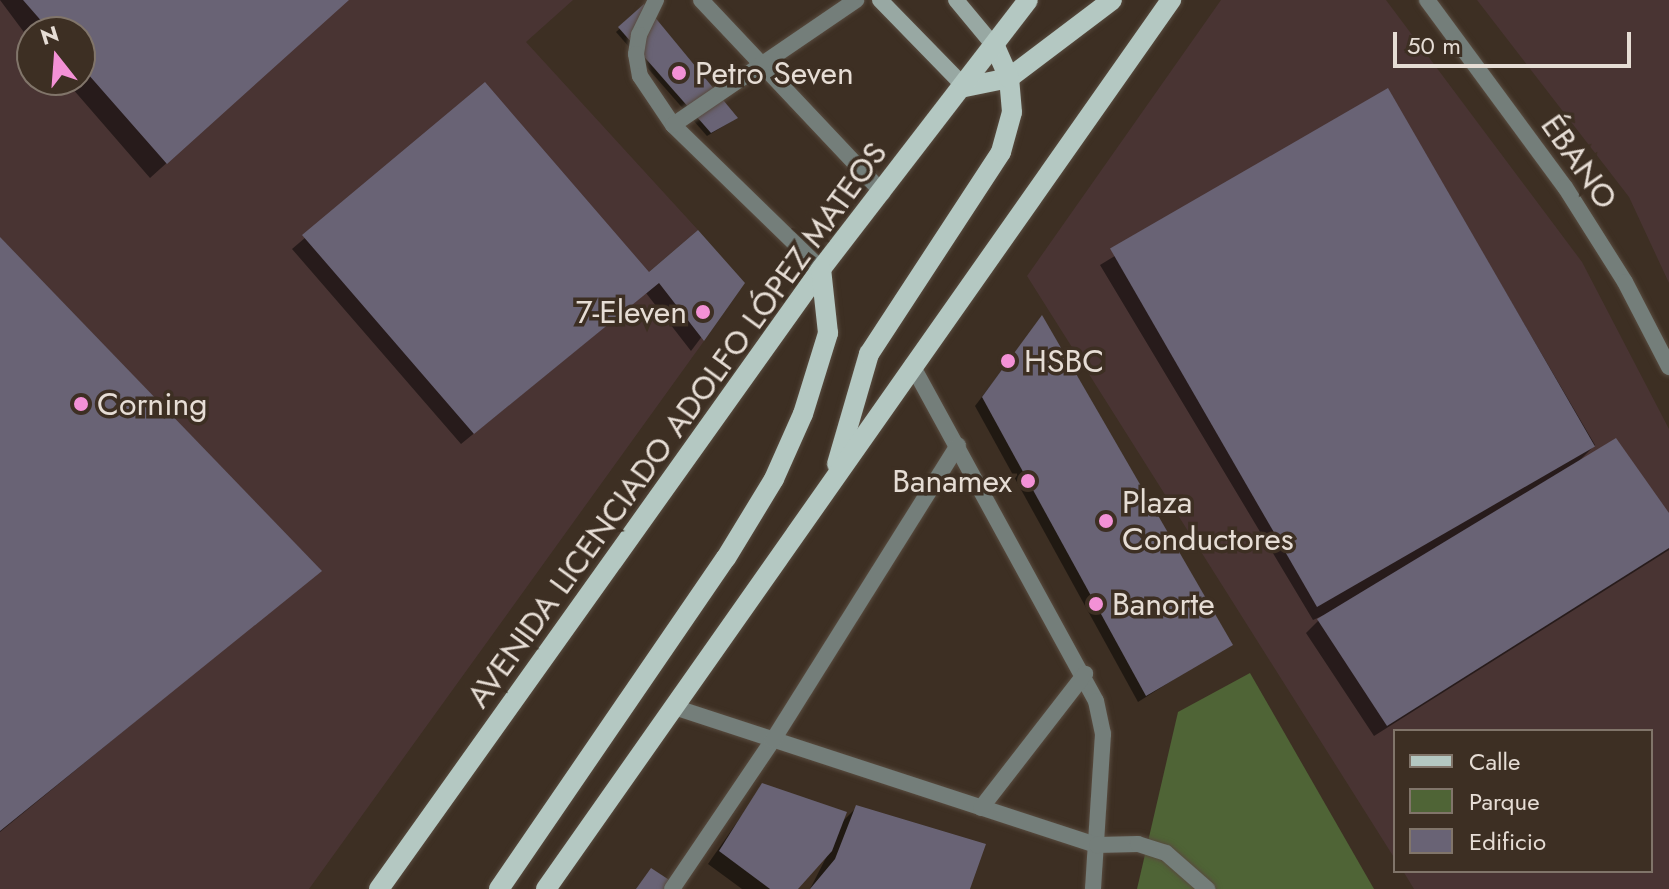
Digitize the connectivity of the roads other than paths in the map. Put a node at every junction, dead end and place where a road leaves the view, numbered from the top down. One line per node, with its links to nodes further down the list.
1 (656, 0): 14 (lane)
2 (701, 0): 11 (lane)
3 (856, 0): 11 (lane)
4 (880, 0): 13 (street)
5 (956, 0): 10 (street)
6 (1028, 0): 10 (main road, AVENIDA LICENCIADO ADOLFO LÓPEZ MATEOS)
7 (1112, 0): 12 (main road)
8 (1171, 0): 17 (main road)
9 (1427, 0): 18 (lane, ÉBANO)
10 (995, 47): 12 (main road); 13 (main road, AVENIDA LICENCIADO ADOLFO LÓPEZ MATEOS)
11 (761, 61): 14 (lane); 15 (lane)
12 (1009, 78): 13 (main road); 20 (main road)
13 (965, 87): 15 (main road, AVENIDA LICENCIADO ADOLFO LÓPEZ MATEOS)
14 (673, 125): 16 (lane)
15 (883, 193): 16 (main road, AVENIDA LICENCIADO ADOLFO LÓPEZ MATEOS)
16 (821, 269): 27 (main road, AVENIDA LICENCIADO ADOLFO LÓPEZ MATEOS); 28 (main road)
17 (912, 365): 19 (lane); 20 (main road)
18 (1669, 367)
19 (958, 445): 21 (lane); 23 (lane)
20 (834, 475): 22 (main road)
21 (1085, 674): 24 (lane); 25 (lane)
22 (677, 708): 23 (lane); 26 (main road)
23 (773, 740): 24 (lane); 29 (lane)
24 (981, 808): 25 (lane)
25 (1097, 845): 30 (lane); 31 (lane)
26 (553, 887)
27 (379, 889)
28 (499, 889)
29 (672, 889)
30 (1093, 889)
31 (1207, 889)

